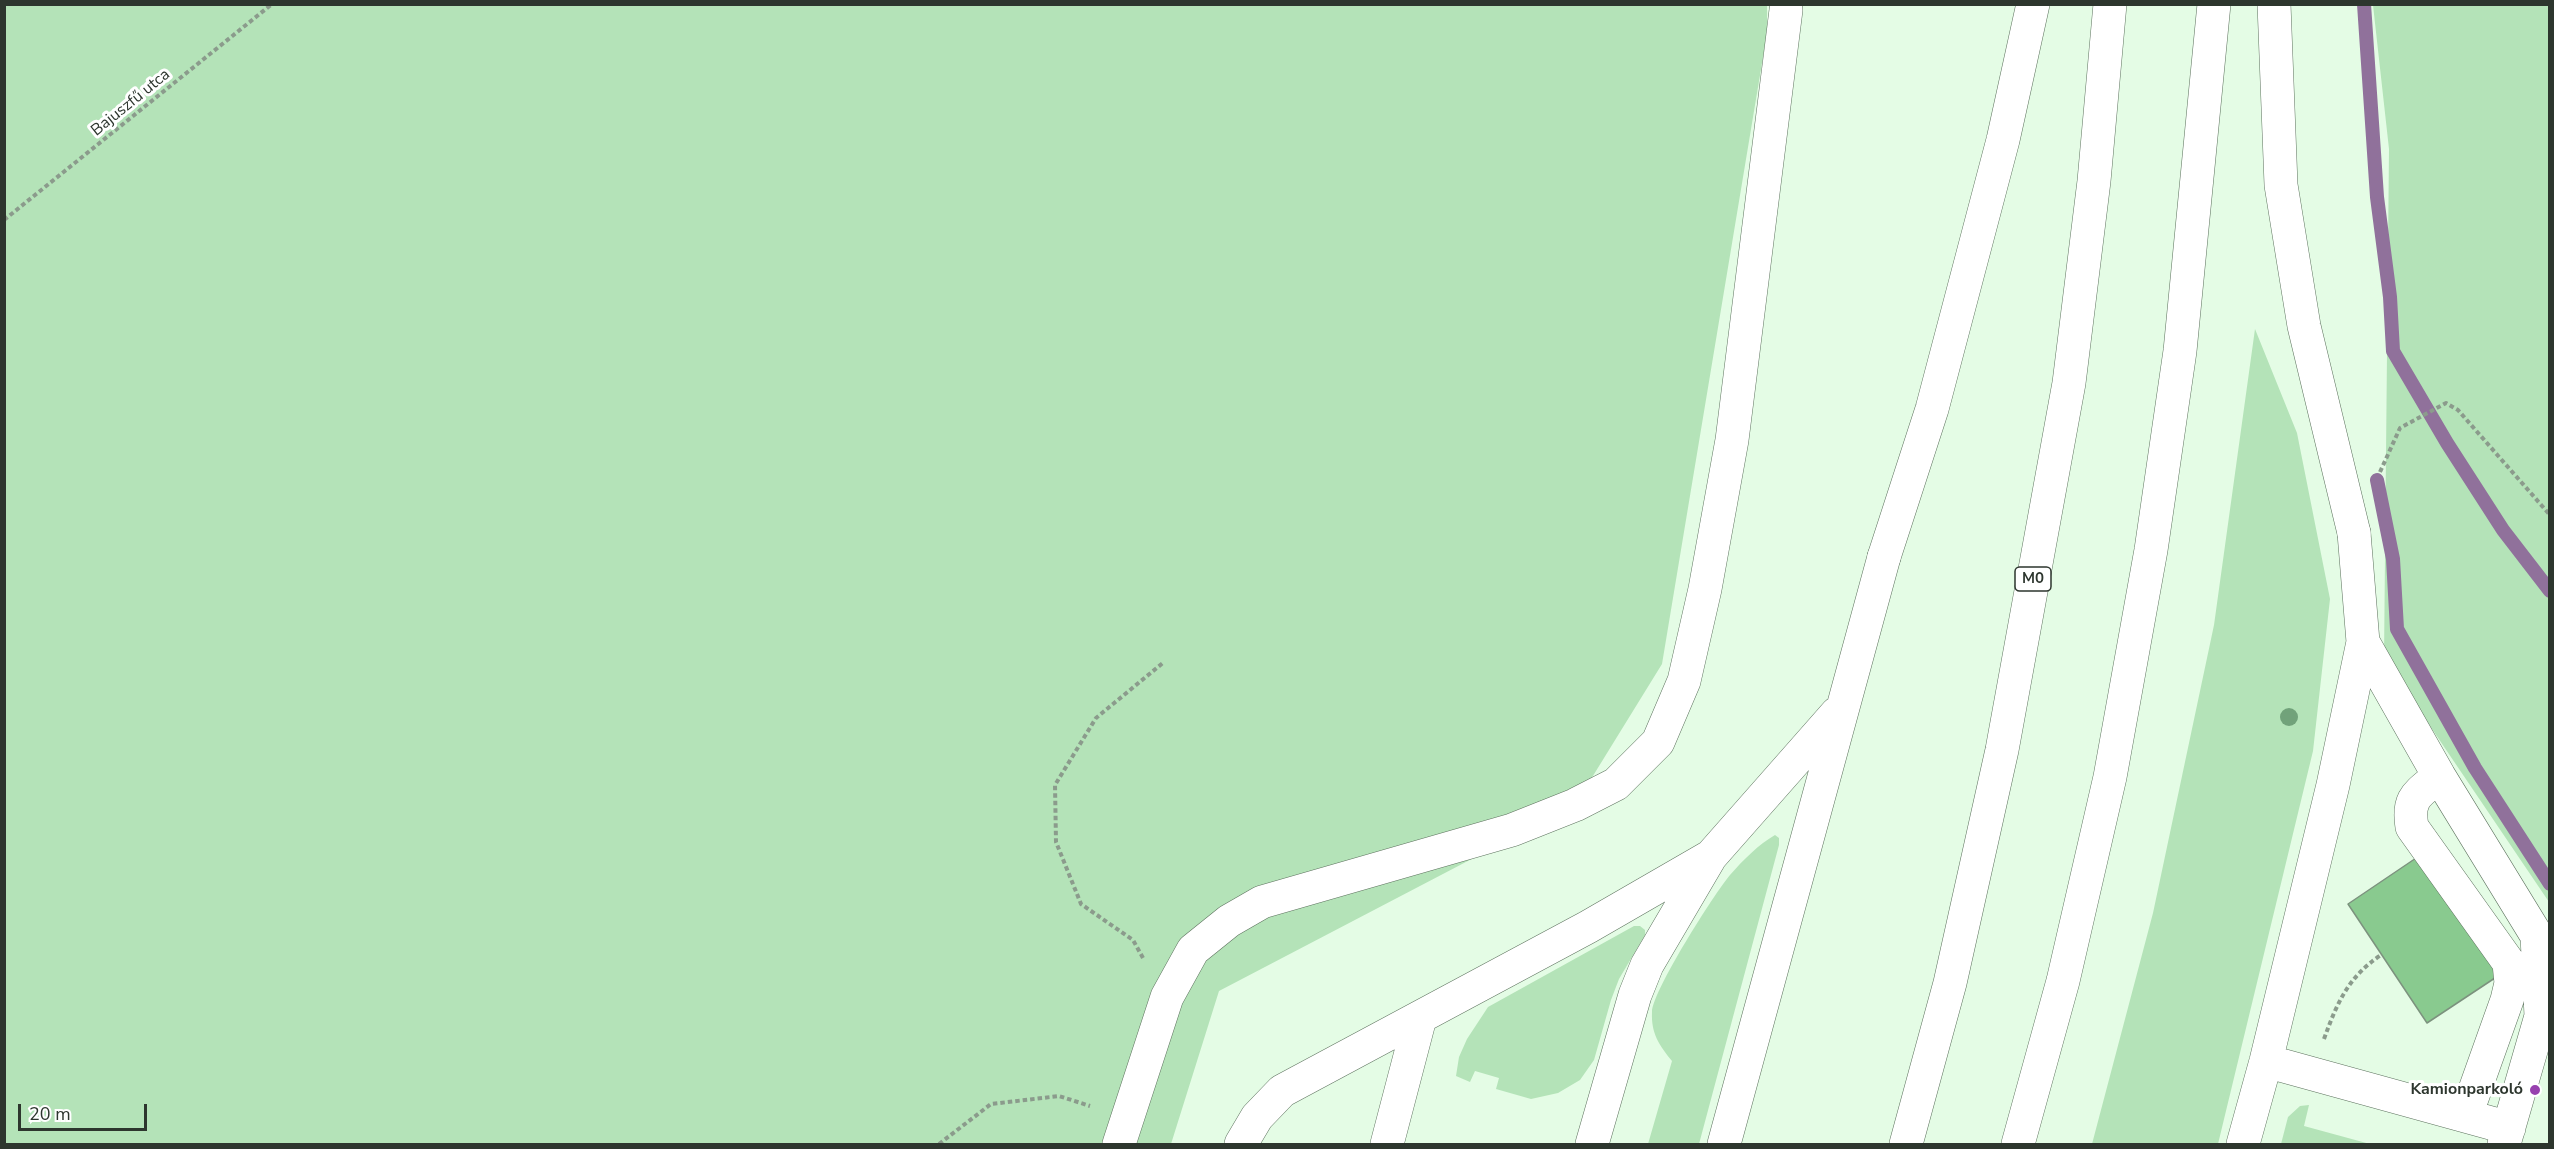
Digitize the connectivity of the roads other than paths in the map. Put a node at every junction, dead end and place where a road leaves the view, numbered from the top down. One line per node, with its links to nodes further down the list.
1 (2032, 4): 7 (main road)
2 (2110, 4): 20 (main road, M0)
3 (2214, 4): 21 (main road)
4 (2274, 4): 6 (main road)
5 (1786, 10): 14 (main road)
6 (2363, 642): 8 (main road); 12 (main road)
7 (1842, 707): 9 (main road); 19 (main road)
8 (2439, 776): 10 (main road); 13 (main road)
9 (1711, 856): 11 (main road); 18 (main road)
10 (2543, 944): 15 (main road)
11 (1420, 1018): 16 (main road); 17 (main road)
12 (2266, 1061): 13 (main road); 22 (main road)
13 (2466, 1115): 15 (main road)
14 (1123, 1131)
15 (2506, 1136)
16 (1240, 1144)
17 (1387, 1144)
18 (1592, 1144)
19 (1724, 1144)
20 (1906, 1144)
21 (2018, 1144)
22 (2243, 1144)

